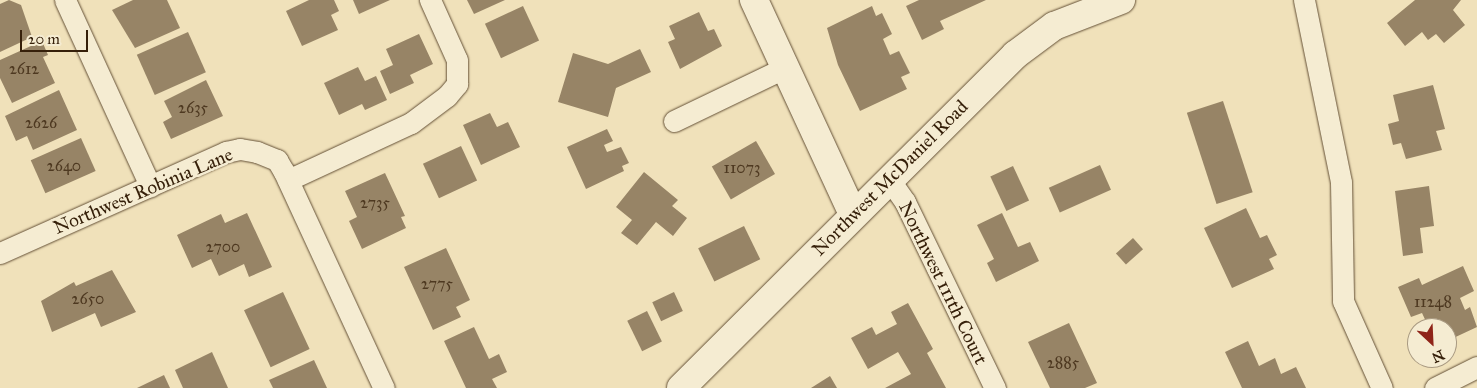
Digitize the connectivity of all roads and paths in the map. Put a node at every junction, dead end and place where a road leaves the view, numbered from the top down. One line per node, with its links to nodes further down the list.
1 (65, 0): 10 (street)
2 (430, 0): 9 (street)
3 (754, 0): 6 (street)
4 (1121, 0): 8 (street, Northwest McDaniel Road)
5 (1304, 0): 17 (street)
6 (784, 68): 7 (street); 11 (street)
7 (674, 121)
8 (889, 179): 11 (street, Northwest McDaniel Road); 16 (street, Northwest 111th Court)
9 (288, 180): 10 (street, Northwest Robinia Lane); 14 (street, Northwest Robinia Lane)
10 (150, 186): 12 (street, Northwest Robinia Lane)
11 (853, 214): 15 (street, Northwest McDaniel Road)
12 (0, 253)
13 (1477, 367): 18 (street)
14 (384, 388)
15 (681, 388)
16 (995, 388)
17 (1382, 388)
18 (1435, 388)

